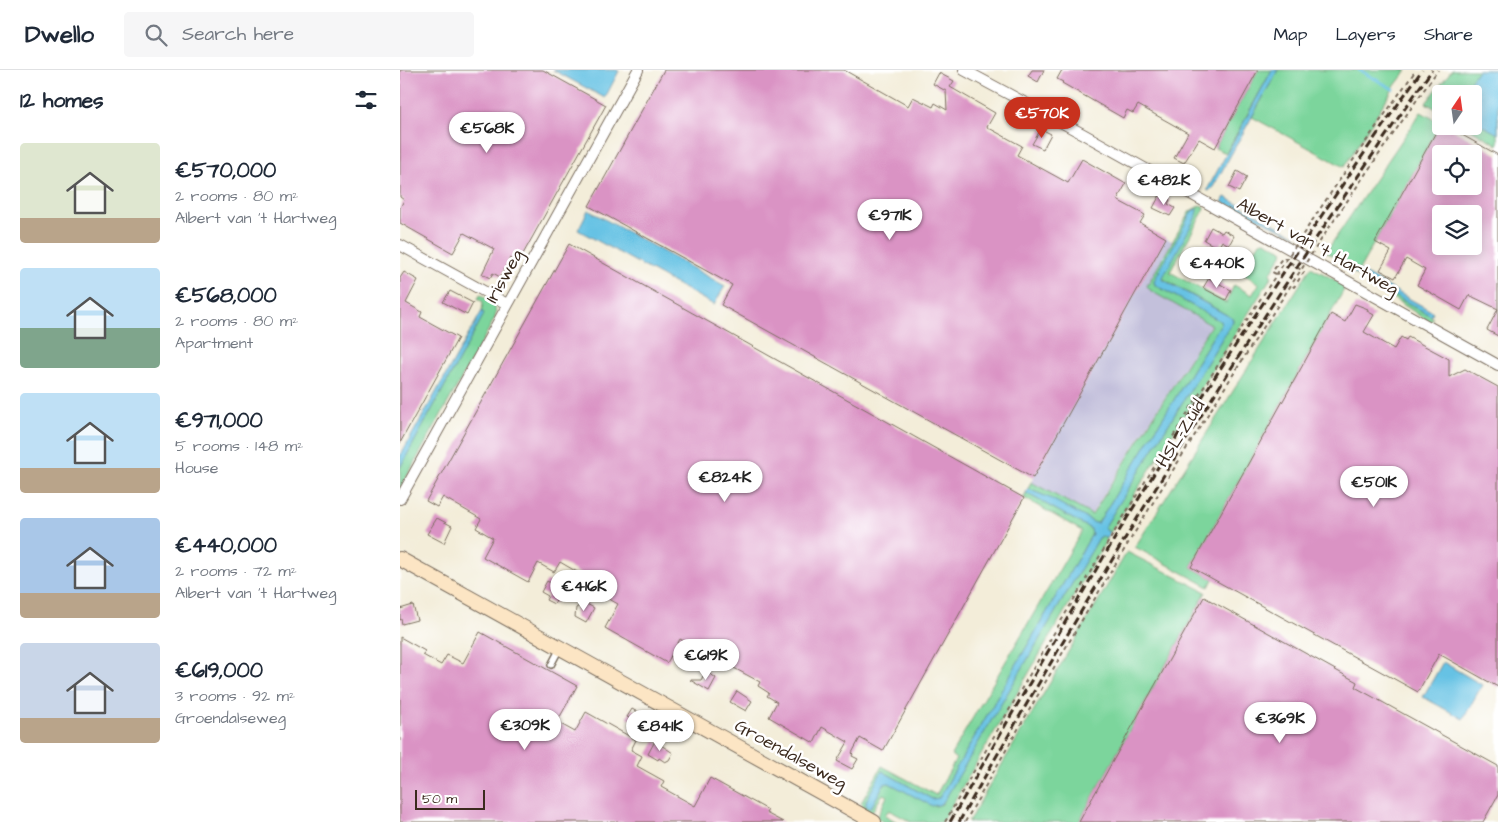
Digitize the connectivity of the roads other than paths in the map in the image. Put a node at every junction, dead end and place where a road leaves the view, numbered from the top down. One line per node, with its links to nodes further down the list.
1 (638, 70): 4 (street, Irisweg)
2 (964, 70): 5 (street, Albert van 't Hartweg)
3 (400, 245): 4 (street)
4 (507, 304): 6 (street, Irisweg)
5 (1498, 365)
6 (400, 499)
7 (400, 559): 8 (street, Groendalseweg)
8 (560, 647): 9 (lane); 10 (street, Groendalseweg)
9 (551, 665)
10 (874, 822)

